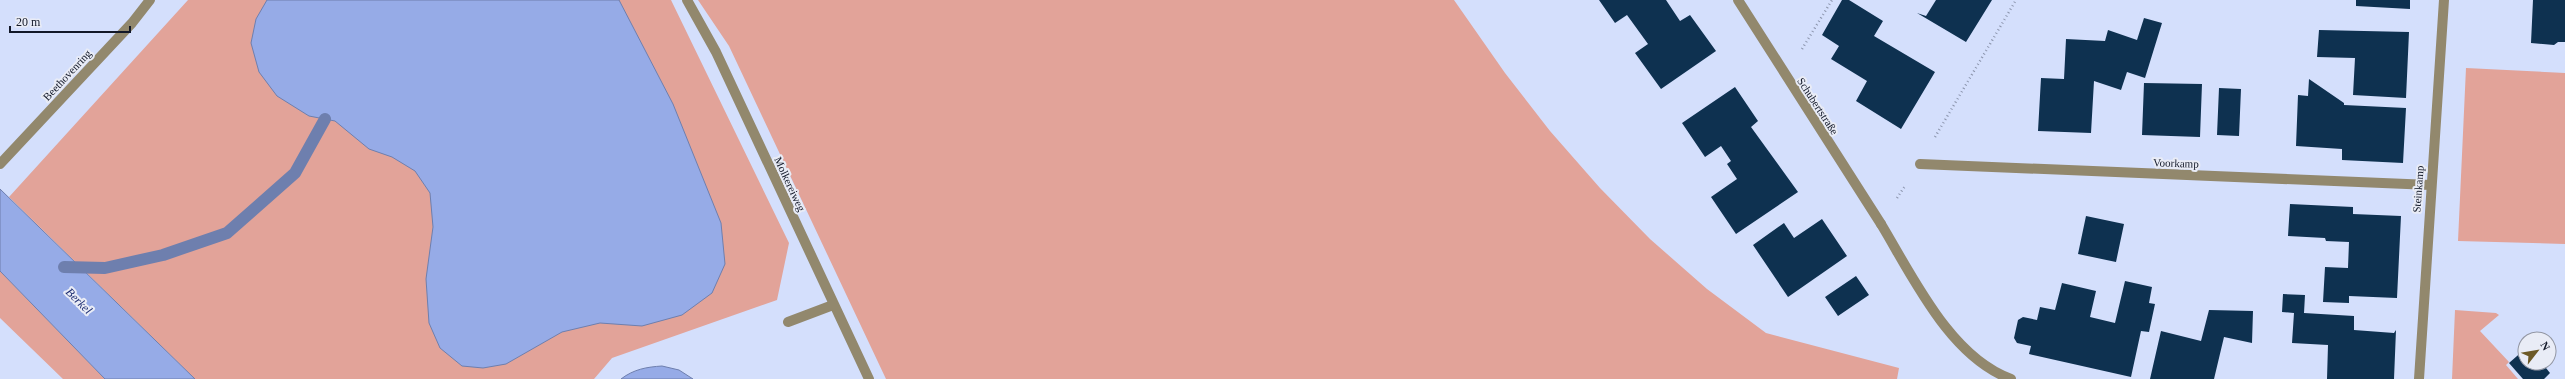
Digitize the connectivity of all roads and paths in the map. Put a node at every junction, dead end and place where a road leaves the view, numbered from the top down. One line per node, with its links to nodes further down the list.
1 (150, 0): 8 (street, Beethovenring)
2 (687, 0): 12 (street, Molkereiweg)
3 (1738, 0): 7 (street, Schubertstraße)
4 (1832, 0): 7 (path)
5 (2016, 0): 9 (path)
6 (2444, 0): 10 (street, Steinkamp)
7 (1786, 77): 11 (street, Schubertstraße)
8 (0, 164)
9 (1920, 164): 10 (street, Voorkamp); 11 (path)
10 (2431, 185): 16 (street, Steinkamp)
11 (1881, 224): 15 (street)
12 (833, 305): 13 (street); 14 (street, Molkereiweg)
13 (788, 322)
14 (869, 379)
15 (2011, 379)
16 (2419, 379)

